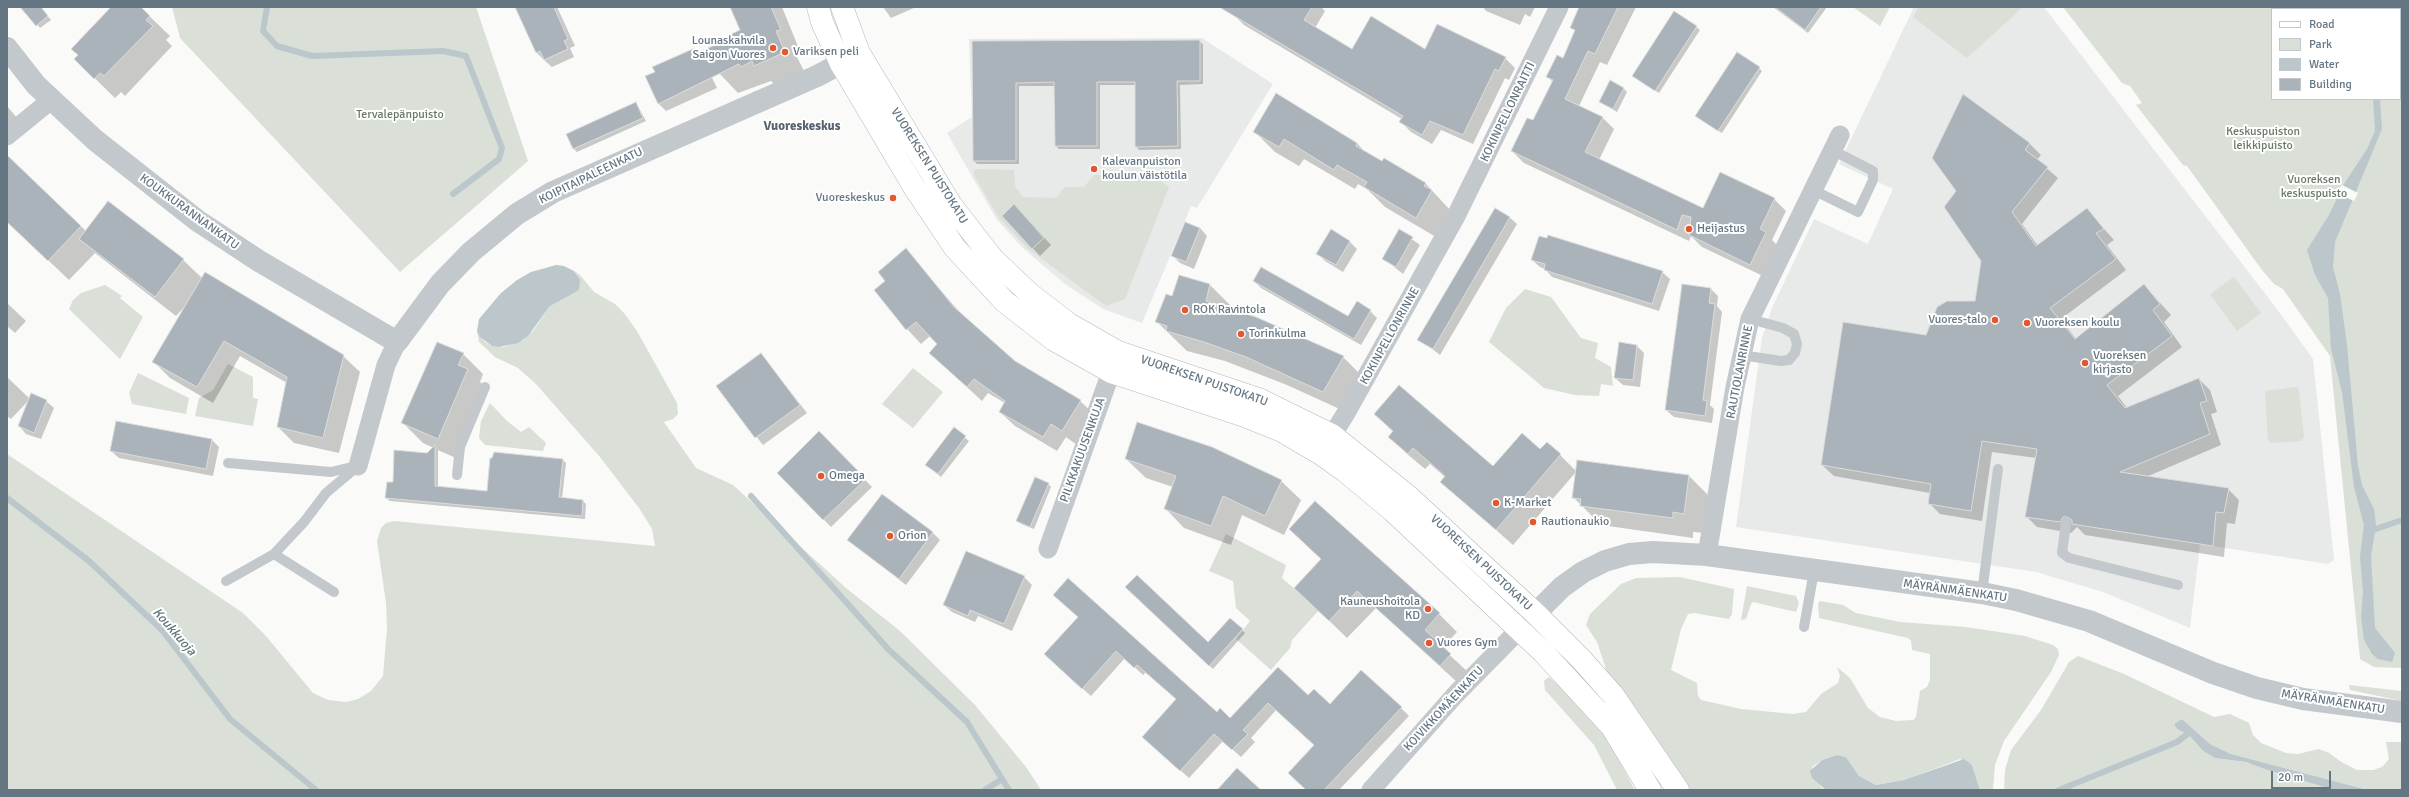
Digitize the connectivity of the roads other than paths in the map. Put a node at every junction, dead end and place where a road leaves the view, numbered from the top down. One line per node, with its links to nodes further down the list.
1 (818, 7): 5 (main road, VUOREKSEN PUISTOKATU)
2 (842, 7): 5 (main road, VUOREKSEN PUISTOKATU)
3 (1559, 7): 10 (street, KOKINPELLONRAITTI)
4 (7, 48): 6 (street, KOUKKURANNANKATU)
5 (850, 59): 12 (street, KOIPITAIPALEENKATU); 13 (main road, VUOREKSEN PUISTOKATU); 15 (main road, VUOREKSEN PUISTOKATU)
6 (51, 100): 7 (street); 12 (street, KOUKKURANNANKATU)
7 (7, 136)
8 (1836, 142): 9 (street, RAUTIOLANRINNE); 9 (lane)
9 (1813, 190): 11 (street, RAUTIOLANRINNE)
10 (1456, 216): 17 (street, KOKINPELLONRINNE)
11 (1750, 320): 14 (street, RAUTIOLANRINNE); 14 (lane)
12 (397, 342): 20 (street, KOIPITAIPALEENKATU)
13 (1118, 352): 15 (street, PILKKAKUUSENKUJA); 17 (main road, VUOREKSEN PUISTOKATU)
14 (1741, 355): 26 (street, RAUTIOLANRINNE)
15 (1111, 372): 18 (main road, VUOREKSEN PUISTOKATU); 24 (street, PILKKAKUUSENKUJA)
16 (485, 387): 22 (lane)
17 (1332, 435): 18 (street, KOKINPELLONRINNE); 32 (main road, VUOREKSEN PUISTOKATU)
18 (1321, 454): 34 (main road, VUOREKSEN PUISTOKATU)
19 (228, 463): 20 (lane)
20 (358, 466): 25 (lane)
21 (1998, 468): 31 (lane)
22 (457, 475)
23 (2066, 523): 29 (lane)
24 (1048, 549)
25 (274, 554): 28 (lane); 30 (lane)
26 (1707, 555): 27 (street, MÄYRÄNMÄENKATU); 32 (street, MÄYRÄNMÄENKATU)
27 (1814, 572): 31 (street, MÄYRÄNMÄENKATU); 33 (lane)
28 (226, 581)
29 (2178, 585)
30 (334, 592)
31 (1982, 593): 35 (street, MÄYRÄNMÄENKATU)
32 (1535, 613): 34 (street, MÄYRÄNMÄENKATU); 38 (main road, VUOREKSEN PUISTOKATU)
33 (1804, 627)
34 (1519, 630): 36 (street, KOIVIKKOMÄENKATU); 37 (main road, VUOREKSEN PUISTOKATU)
35 (2402, 712)
36 (1371, 790)
37 (1650, 790)
38 (1678, 790)

